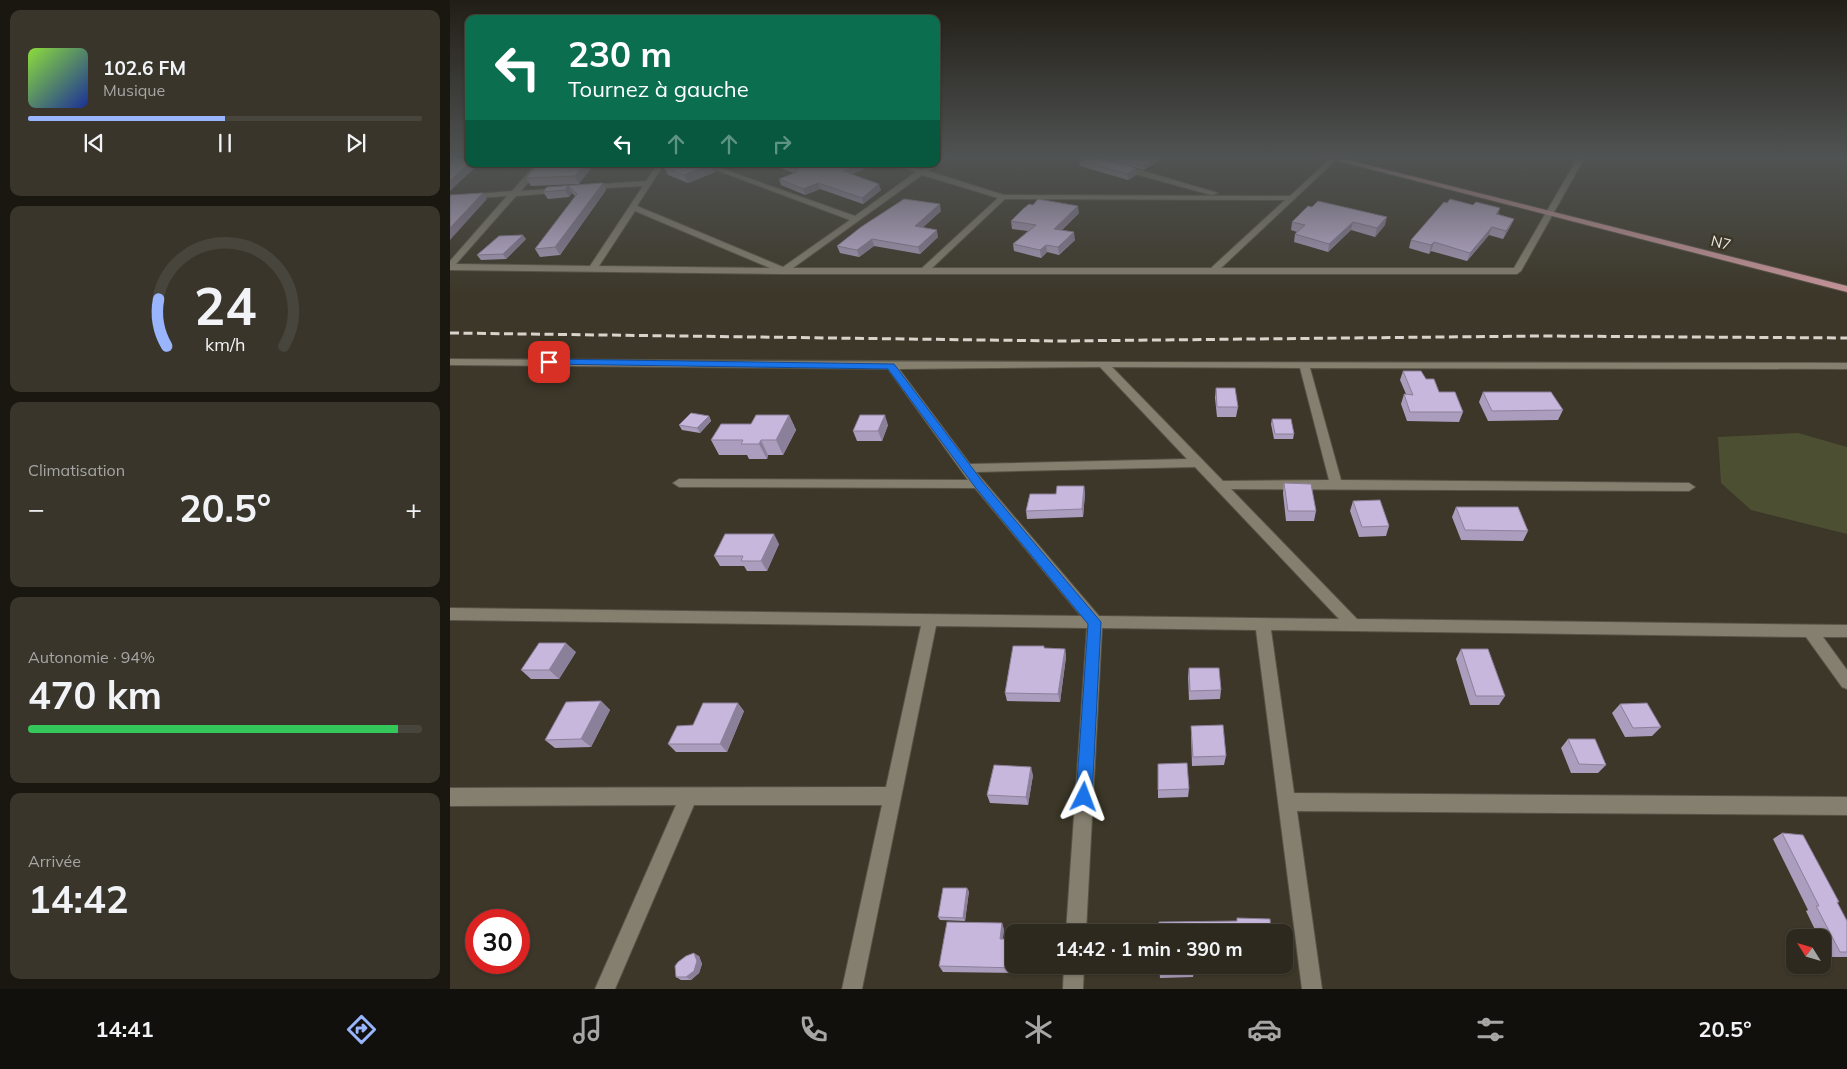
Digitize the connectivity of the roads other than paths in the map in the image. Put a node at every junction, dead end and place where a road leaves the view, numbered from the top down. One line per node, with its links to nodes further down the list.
1 (505, 203): 12 (street)
2 (635, 203): 9 (street)
3 (811, 203): 11 (street)
4 (877, 203): 11 (street)
5 (996, 203): 15 (street)
6 (1285, 203): 16 (street)
7 (1508, 203): 10 (main road, N7)
8 (1556, 203): 10 (street)
9 (632, 207): 13 (street); 14 (street)
10 (1550, 214): 16 (street); 17 (main road, N7)
11 (855, 219): 14 (street)
12 (450, 266): 13 (street)
13 (593, 269): 14 (street)
14 (784, 271): 15 (street)
15 (924, 271): 16 (street)
16 (1213, 271)
17 (1847, 289)
18 (450, 362): 21 (street)
19 (1102, 364): 20 (street); 21 (street); 23 (street)
20 (1304, 364): 22 (street); 27 (street)
21 (891, 366): 24 (street)
22 (1844, 367)
23 (1197, 463): 24 (street); 28 (street)
24 (968, 468): 26 (street)
25 (679, 483): 26 (street)
26 (978, 484): 32 (street)
27 (1336, 484): 28 (street); 29 (street)
28 (1219, 485): 34 (street)
29 (1688, 487)
30 (450, 614): 31 (street)
31 (930, 620): 32 (street); 39 (street)
32 (1094, 622): 33 (street); 43 (street)
33 (1263, 624): 34 (street); 41 (street)
34 (1355, 626): 35 (street)
35 (1810, 631): 36 (street); 37 (street)
36 (1847, 631)
37 (1847, 682)
38 (689, 796): 39 (street); 40 (street); 45 (street)
39 (893, 796): 46 (street)
40 (450, 798)
41 (1287, 802): 42 (street); 48 (street)
42 (1847, 806)
43 (1076, 924)
44 (1073, 974): 47 (street)
45 (605, 989)
46 (852, 989)
47 (1072, 989)
48 (1312, 989)

